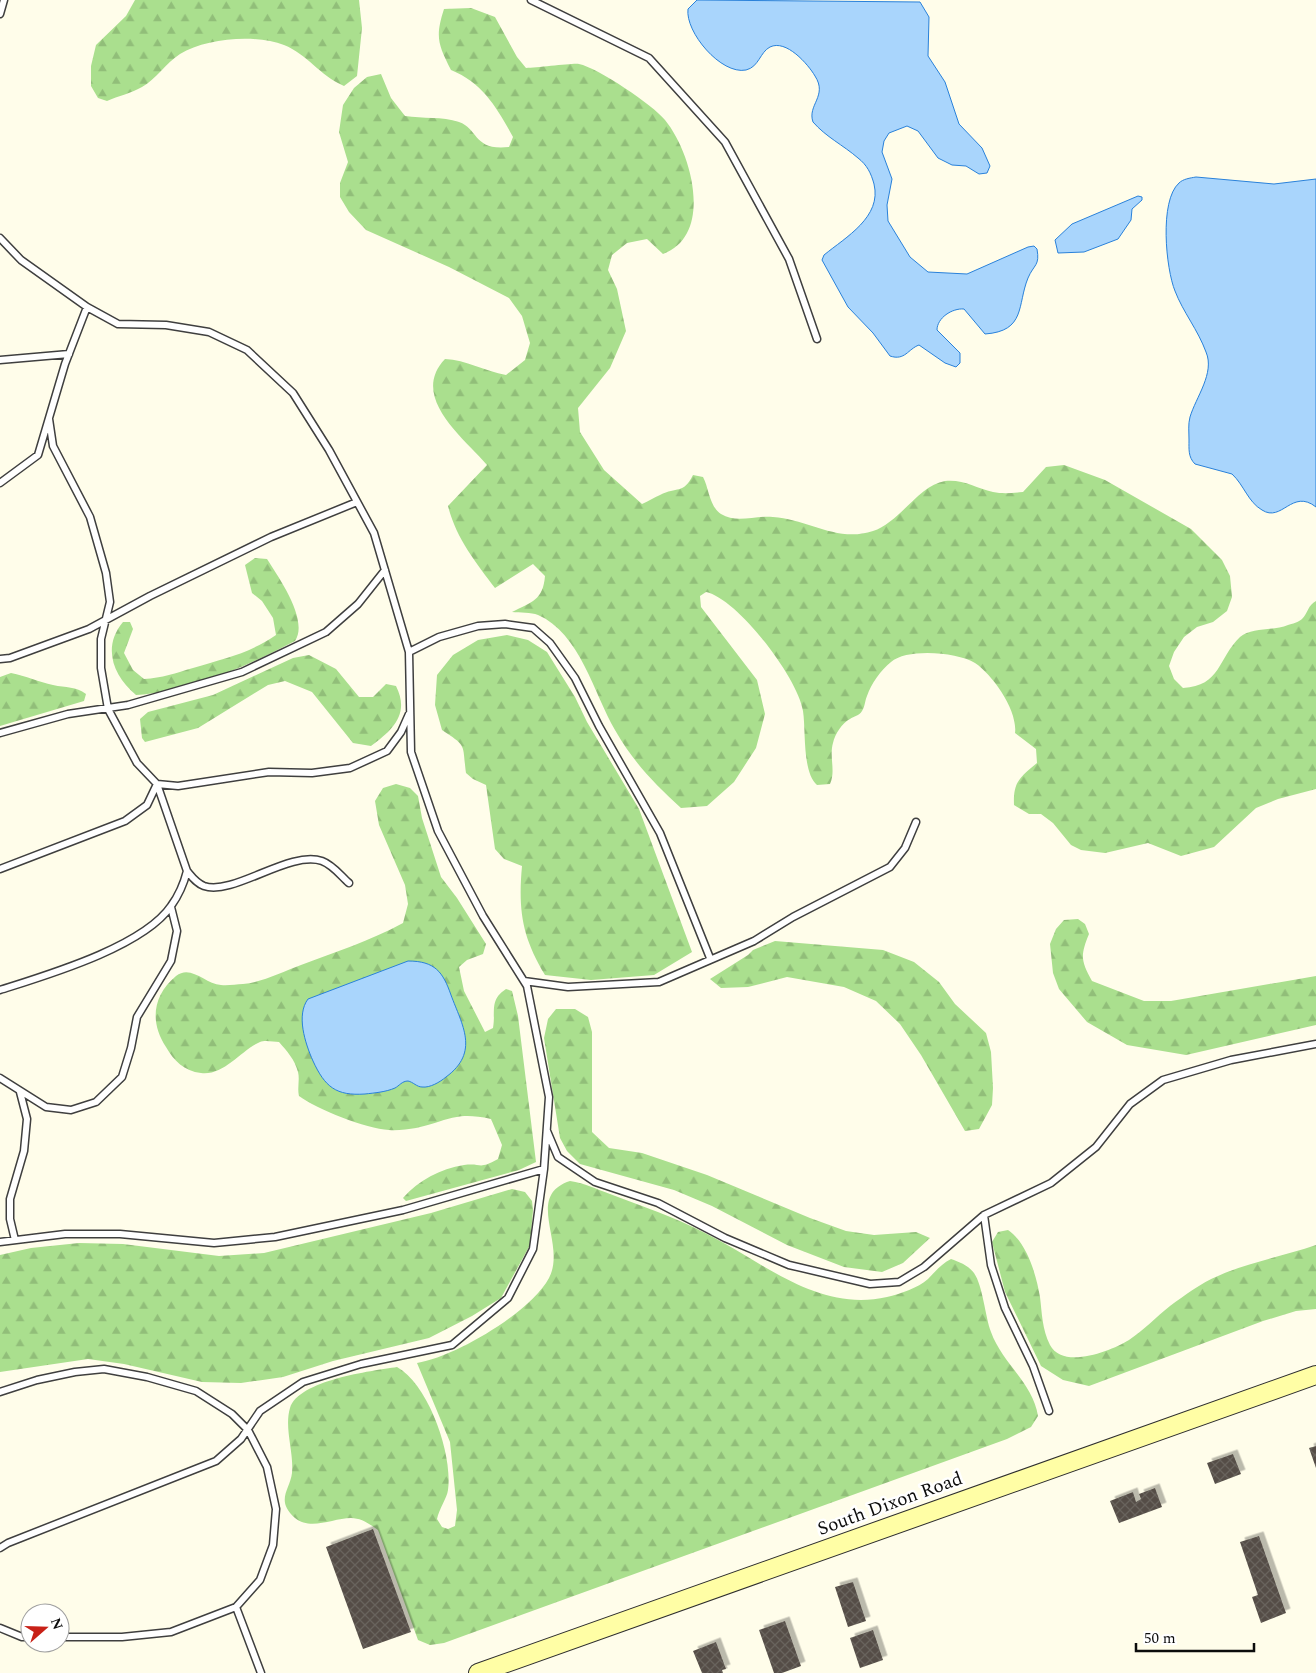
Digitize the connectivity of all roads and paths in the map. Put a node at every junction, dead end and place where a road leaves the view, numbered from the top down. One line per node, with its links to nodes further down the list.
1 (4, 0): 3 (lane)
2 (531, 0): 6 (lane)
3 (0, 14)
4 (0, 238): 5 (lane)
5 (87, 307): 7 (lane); 11 (lane)
6 (817, 339)
7 (69, 354): 8 (lane); 9 (lane)
8 (0, 360)
9 (48, 419): 10 (lane); 13 (lane)
10 (0, 483)
11 (358, 502): 12 (lane); 13 (lane)
12 (384, 570): 14 (lane); 16 (lane)
13 (105, 621): 15 (lane); 16 (lane)
14 (409, 652): 17 (lane); 25 (lane)
15 (0, 659)
16 (108, 709): 18 (lane); 19 (lane)
17 (410, 712): 19 (lane); 26 (lane)
18 (0, 733)
19 (157, 784): 21 (lane); 22 (lane)
20 (916, 822): 25 (lane)
21 (0, 869)
22 (187, 871): 23 (lane); 24 (lane)
23 (349, 883)
24 (170, 907): 27 (lane); 30 (lane)
25 (710, 958): 26 (lane)
26 (524, 981): 31 (lane)
27 (0, 990)
28 (1316, 1044): 33 (lane)
29 (0, 1078): 30 (lane)
30 (20, 1092): 34 (lane)
31 (547, 1130): 32 (lane); 33 (lane)
32 (544, 1169): 34 (lane); 39 (lane)
33 (984, 1215): 38 (lane)
34 (15, 1240): 35 (lane)
35 (0, 1242)
36 (1316, 1375): 46 (main road, South Dixon Road)
37 (0, 1392): 39 (lane)
38 (1049, 1411)
39 (248, 1430): 40 (lane); 41 (lane)
40 (0, 1548)
41 (236, 1607): 44 (lane); 45 (lane)
42 (0, 1628): 43 (lane)
43 (20, 1636)
44 (70, 1637)
45 (260, 1673)
46 (478, 1673)

